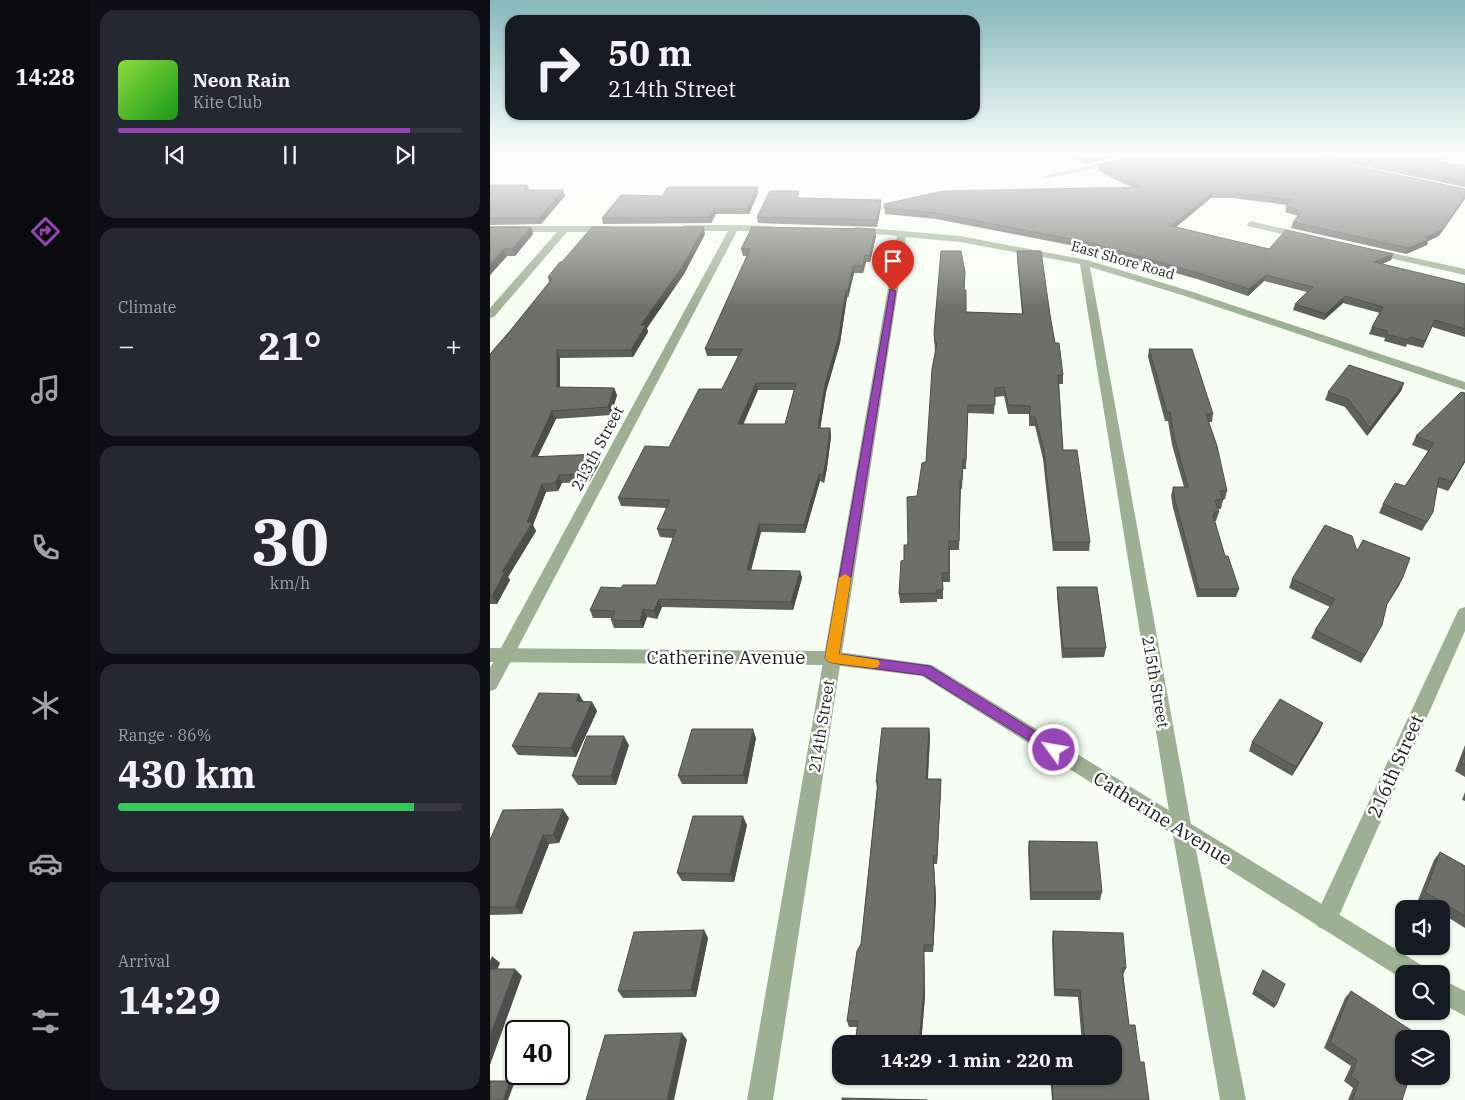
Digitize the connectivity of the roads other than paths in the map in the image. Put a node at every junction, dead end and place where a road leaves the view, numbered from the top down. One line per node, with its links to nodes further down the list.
1 (1251, 224): 10 (street)
2 (678, 228): 3 (street)
3 (734, 228): 4 (street); 17 (street, 213th Street)
4 (781, 228)
5 (490, 229): 6 (street)
6 (564, 229): 7 (street); 14 (street)
7 (621, 229)
8 (846, 230): 9 (street, East Shore Road)
9 (902, 233): 12 (street, East Shore Road); 18 (street, 214th Street)
10 (1309, 237)
11 (1368, 250): 13 (street)
12 (1084, 262): 15 (street, East Shore Road); 20 (street, 215th Street)
13 (1465, 272)
14 (490, 315)
15 (1465, 386)
16 (1465, 613): 21 (street, 216th Street)
17 (497, 656): 18 (street, Catherine Avenue); 19 (street, 213th Street)
18 (832, 658): 20 (street, Catherine Avenue); 25 (street, 214th Street)
19 (490, 684)
20 (1182, 830): 21 (street, Catherine Avenue); 26 (street, 215th Street)
21 (1326, 919): 22 (street, Catherine Avenue)
22 (1400, 965)
23 (1450, 995): 24 (street)
24 (1465, 1004)
25 (760, 1100)
26 (1233, 1100)

